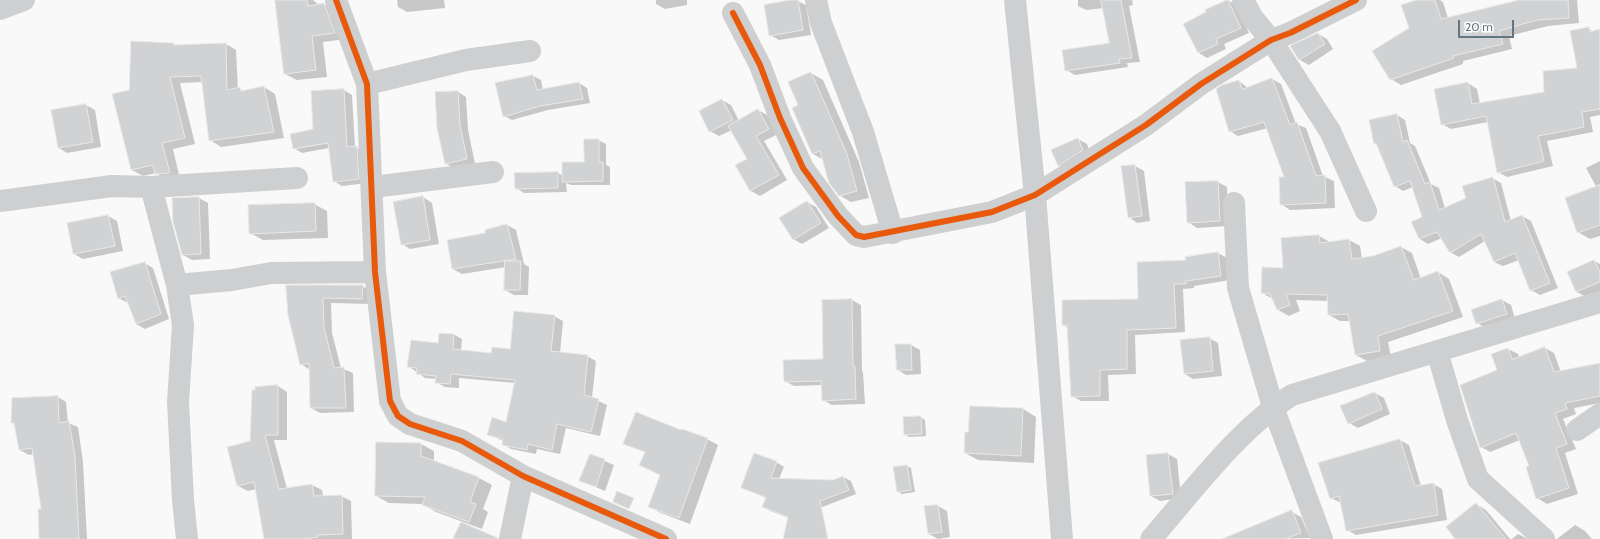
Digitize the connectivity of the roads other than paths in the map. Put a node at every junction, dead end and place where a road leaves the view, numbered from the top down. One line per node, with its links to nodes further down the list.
1 (24, 0): 7 (street)
2 (336, 0): 11 (street)
3 (816, 0): 20 (street)
4 (1015, 0): 16 (street)
5 (1243, 0): 9 (street)
6 (1356, 0): 9 (street)
7 (0, 10)
8 (733, 13): 20 (street)
9 (1270, 40): 16 (street); 19 (street)
10 (530, 51): 11 (street)
11 (367, 84): 15 (street)
12 (494, 172): 15 (street)
13 (297, 178): 14 (street)
14 (151, 187): 17 (street); 22 (street)
15 (372, 187): 21 (street)
16 (1035, 196): 20 (street); 32 (street)
17 (0, 201)
18 (1234, 203): 25 (street)
19 (1366, 211)
20 (893, 233)
21 (375, 272): 22 (street); 28 (street)
22 (177, 285): 29 (street)
23 (1600, 302): 24 (street)
24 (1437, 351): 25 (street); 35 (street)
25 (1273, 407): 33 (street); 34 (street)
26 (1600, 414): 27 (street)
27 (1577, 430)
28 (523, 476): 30 (street); 31 (street)
29 (187, 539)
30 (510, 539)
31 (666, 539)
32 (1062, 539)
33 (1151, 539)
34 (1322, 539)
35 (1544, 539)

